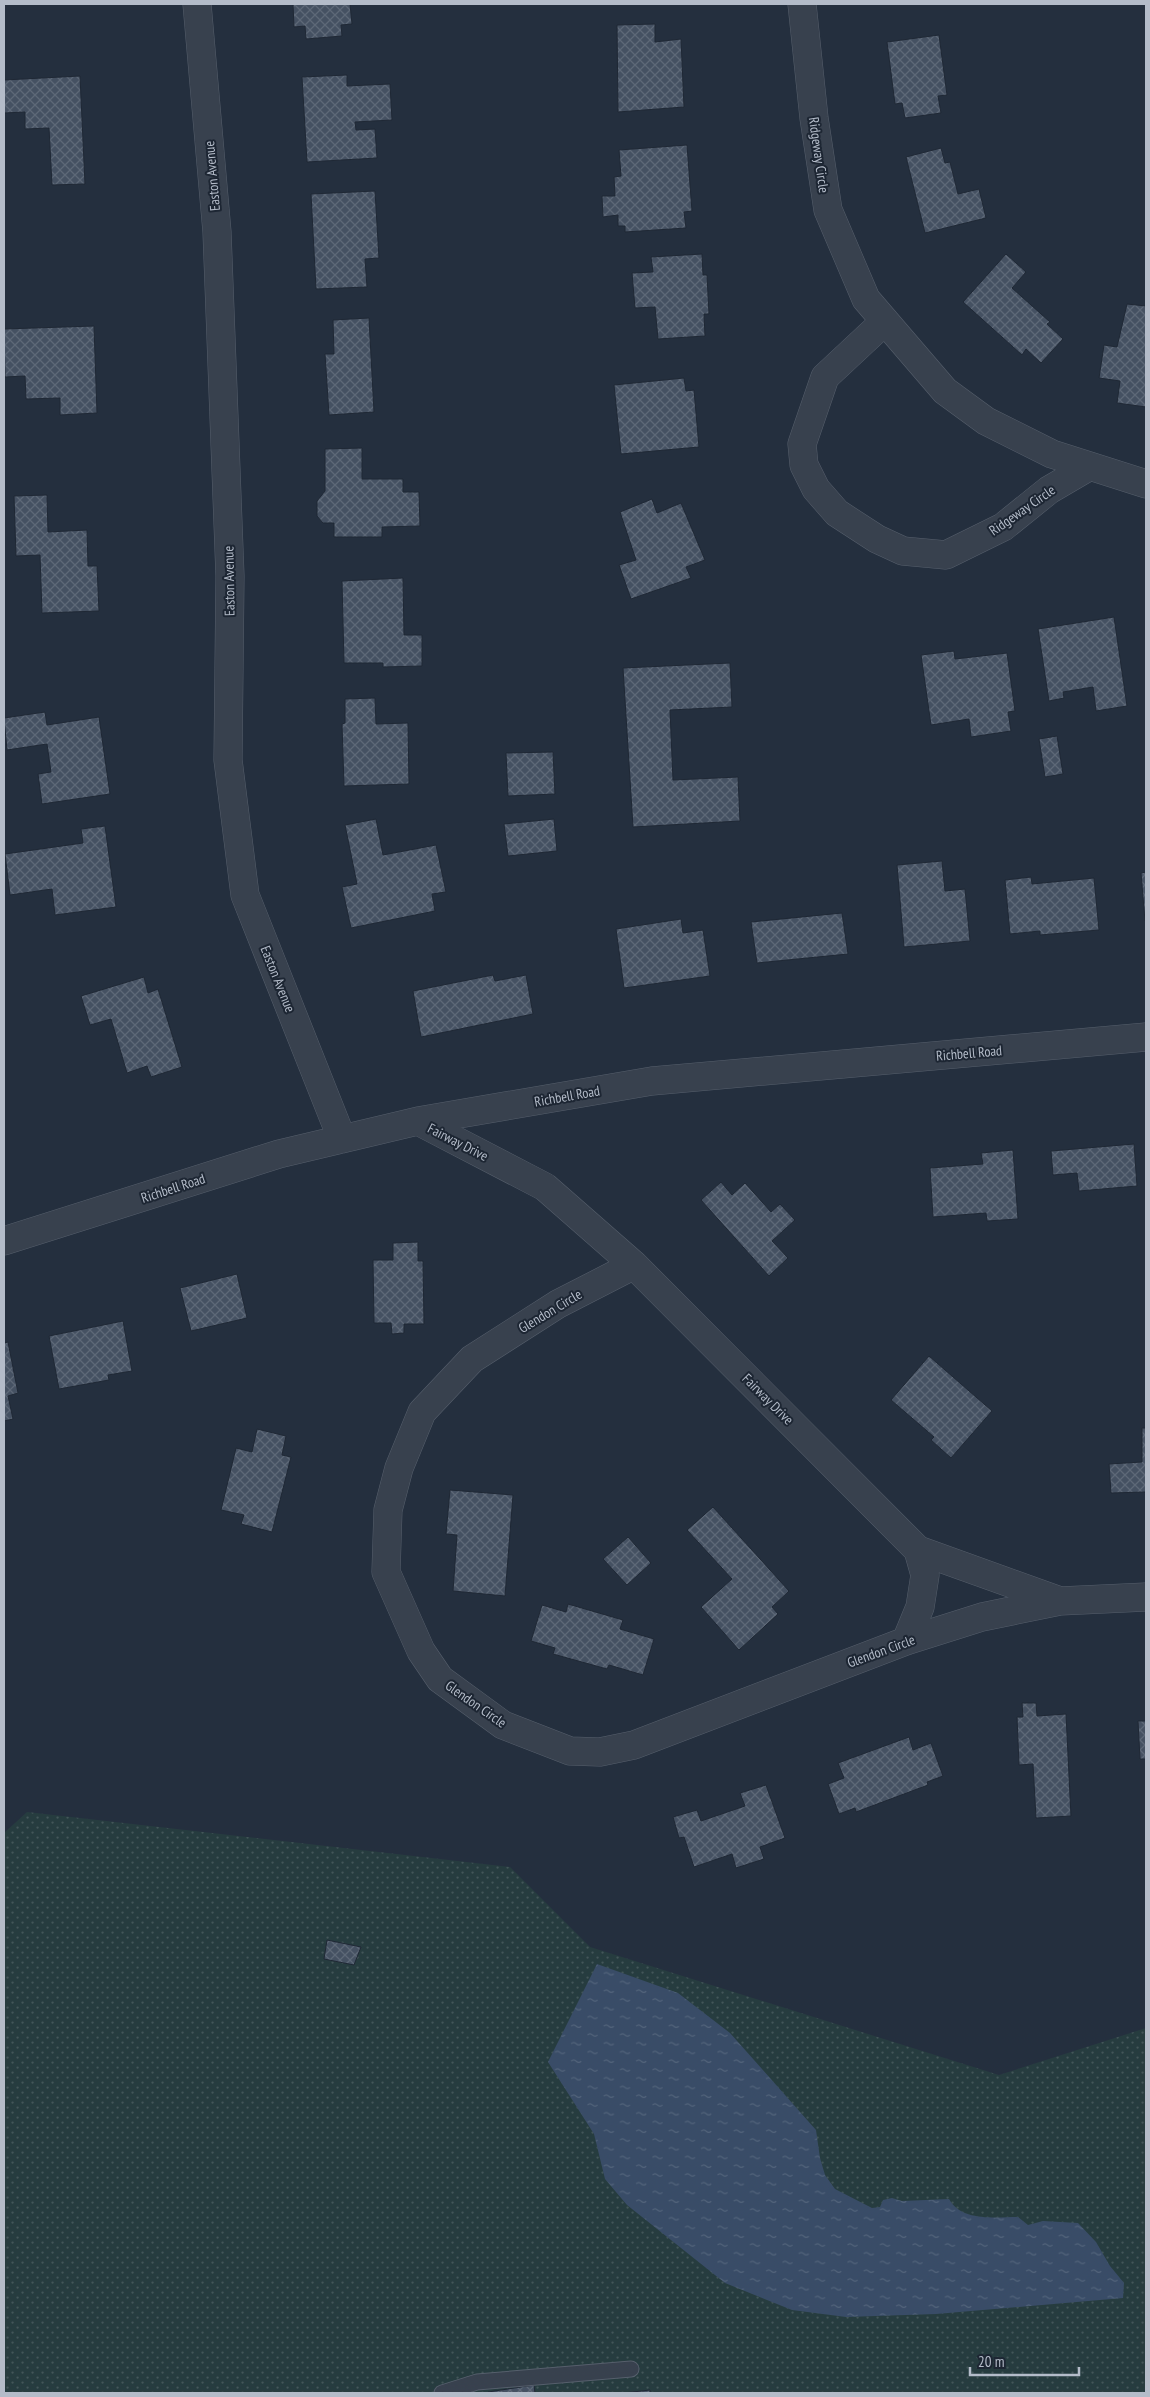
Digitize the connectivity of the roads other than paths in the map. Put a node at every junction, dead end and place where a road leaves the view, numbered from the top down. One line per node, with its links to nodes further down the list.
1 (197, 4): 8 (street, Easton Avenue)
2 (802, 4): 3 (street, Ridgeway Circle)
3 (885, 321): 4 (street, Ridgeway Circle); 4 (street, Ridgeway Circle)
4 (1090, 466): 5 (street, Ridgeway Circle)
5 (1146, 484)
6 (1146, 1037): 7 (street, Richbell Road)
7 (418, 1121): 8 (street, Richbell Road); 10 (street, Fairway Drive)
8 (342, 1139): 9 (street, Richbell Road)
9 (4, 1242)
10 (634, 1265): 11 (street, Fairway Drive); 14 (street, Glendon Circle)
11 (918, 1550): 13 (street, Fairway Drive); 14 (street)
12 (1146, 1597): 13 (street, Fairway Drive)
13 (1060, 1601): 14 (street, Glendon Circle)
14 (906, 1642)
15 (631, 2369): 16 (lane)
16 (442, 2393)

